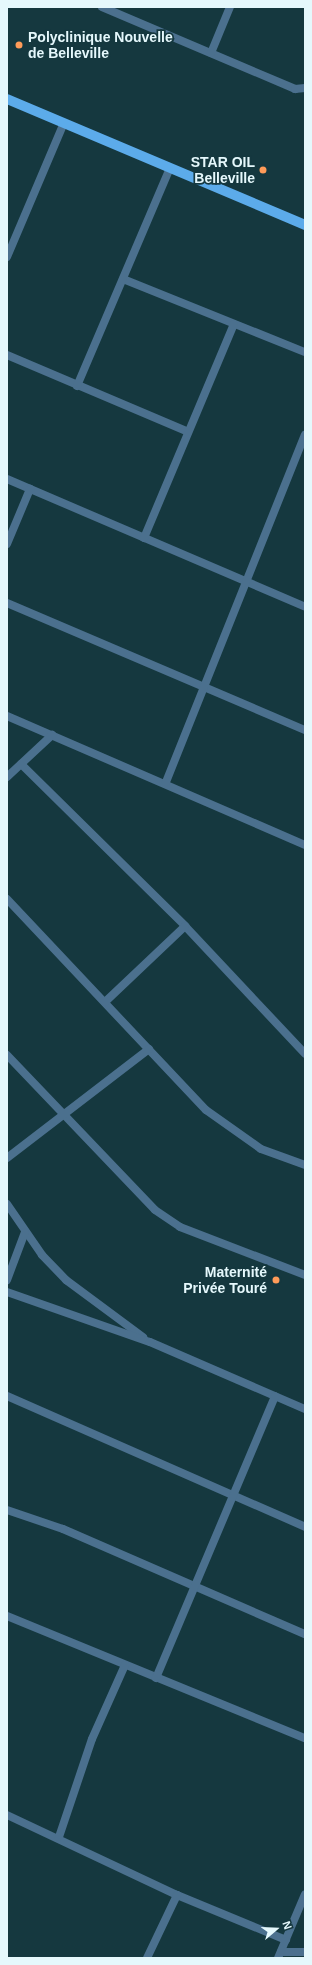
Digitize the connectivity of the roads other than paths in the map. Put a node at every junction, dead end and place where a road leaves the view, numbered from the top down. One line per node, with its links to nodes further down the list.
1 (102, 7): 3 (street)
2 (230, 7): 3 (street)
3 (211, 54): 4 (street)
4 (305, 88)
5 (7, 99): 6 (main road)
6 (64, 123): 7 (main road); 9 (street)
7 (170, 168): 8 (main road); 10 (street)
8 (305, 225)
9 (7, 257)
10 (123, 279): 11 (street); 14 (street)
11 (234, 324): 12 (street); 15 (street)
12 (305, 352)
13 (7, 355): 14 (street)
14 (77, 386): 15 (street)
15 (186, 431): 19 (street)
16 (305, 435): 21 (street)
17 (7, 479): 18 (street)
18 (30, 489): 19 (street); 20 (street)
19 (144, 538): 21 (street)
20 (7, 544)
21 (244, 582): 23 (street); 24 (street)
22 (7, 603): 24 (street)
23 (305, 607)
24 (204, 689): 26 (street); 30 (street)
25 (7, 716): 27 (street)
26 (305, 730)
27 (52, 735): 28 (street); 30 (street)
28 (21, 764): 29 (street); 33 (street)
29 (7, 777)
30 (166, 782): 31 (street)
31 (305, 845)
32 (7, 899): 34 (street)
33 (185, 926): 34 (street); 36 (street)
34 (105, 1002): 35 (street)
35 (149, 1049): 38 (street); 40 (street)
36 (305, 1054)
37 (7, 1055): 38 (street)
38 (66, 1115): 39 (street); 43 (street)
39 (7, 1158)
40 (305, 1165)
41 (7, 1204): 42 (street)
42 (24, 1232): 44 (street); 46 (street)
43 (305, 1275)
44 (7, 1280)
45 (7, 1292): 46 (street)
46 (150, 1342): 48 (street)
47 (7, 1396): 50 (street)
48 (275, 1396): 49 (street); 50 (street)
49 (305, 1409)
50 (233, 1496): 52 (street); 53 (street)
51 (7, 1510): 53 (street)
52 (305, 1527)
53 (195, 1584): 55 (street); 57 (street)
54 (7, 1616): 56 (street)
55 (305, 1634)
56 (125, 1665): 57 (street); 60 (street)
57 (156, 1678): 58 (street)
58 (305, 1738)
59 (7, 1814): 60 (street)
60 (59, 1837): 62 (street)
61 (305, 1894): 63 (street)
62 (177, 1895): 63 (street); 66 (street)
63 (286, 1940): 65 (street)
64 (305, 1952): 65 (street)
65 (280, 1955)
66 (147, 1958)

